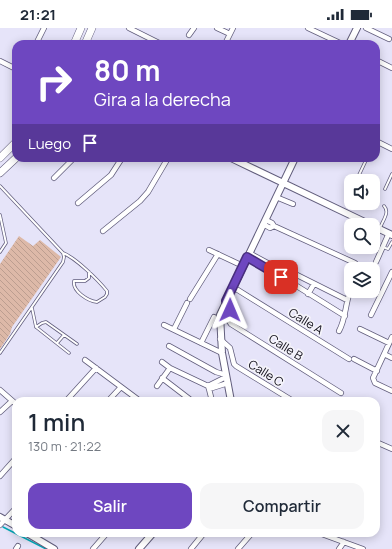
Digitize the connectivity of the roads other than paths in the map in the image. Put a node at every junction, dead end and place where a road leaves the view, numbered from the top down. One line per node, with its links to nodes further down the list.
1 (44, 28): 15 (street)
2 (81, 28): 16 (main road)
3 (92, 28): 17 (main road)
4 (129, 28): 18 (street)
5 (194, 28): 13 (street)
6 (217, 28): 12 (street)
7 (232, 28): 12 (street)
8 (308, 28): 11 (street)
9 (357, 28): 21 (street)
10 (366, 28): 14 (street)
11 (315, 30): 20 (street)
12 (230, 34): 19 (street)
13 (189, 35)
14 (389, 39)
15 (38, 40)
16 (76, 40)
17 (87, 40)
18 (153, 40)
19 (227, 40)
20 (334, 40)
21 (351, 40)
22 (0, 61): 24 (street)
23 (380, 62): 25 (street)
24 (12, 67)
25 (392, 68)
26 (380, 143): 28 (street)
27 (12, 146): 29 (main road)
28 (392, 149)
29 (0, 158)
30 (12, 162): 37 (main road)
31 (70, 162): 40 (street)
32 (119, 162): 45 (street)
33 (166, 162): 53 (street)
34 (239, 162): 41 (street)
35 (293, 162): 41 (street)
36 (365, 162): 38 (lane)
37 (0, 173)
38 (360, 174)
39 (392, 174): 43 (lane)
40 (54, 178)
41 (284, 183): 44 (street); 49 (street)
42 (0, 186): 59 (lane)
43 (385, 189)
44 (276, 197): 46 (street); 51 (street)
45 (78, 203)
46 (293, 204)
47 (384, 206): 50 (lane)
48 (0, 215): 58 (lane)
49 (356, 218)
50 (380, 220)
51 (264, 222): 61 (street); 62 (street)
52 (380, 230): 54 (street)
53 (103, 231)
54 (390, 234): 56 (street)
55 (392, 242): 56 (lane)
56 (383, 247): 63 (street)
57 (209, 250): 60 (street)
58 (0, 252)
59 (63, 253): 65 (lane); 72 (lane)
60 (218, 254): 64 (street); 78 (street)
61 (248, 255): 64 (street); 67 (street); 69 (street)
62 (353, 262)
63 (376, 262)
64 (243, 266): 68 (street)
65 (89, 272): 65 (lane)
66 (392, 272): 73 (street)
67 (314, 284): 69 (street); 70 (street)
68 (233, 287): 71 (street); 98 (street, Calle A)
69 (308, 294): 74 (street)
70 (347, 300): 74 (street)
71 (226, 301): 83 (street); 106 (street, Calle B)
72 (32, 307): 77 (lane); 90 (lane)
73 (371, 315)
74 (345, 316): 80 (street)
75 (214, 317): 84 (street)
76 (164, 325): 78 (street)
77 (36, 327): 81 (lane); 86 (lane)
78 (174, 329): 84 (street)
79 (360, 329): 85 (street)
80 (339, 331)
81 (64, 335): 86 (lane); 87 (lane)
82 (392, 337): 85 (street)
83 (220, 339): 91 (street); 113 (street, Calle C)
84 (201, 343): 91 (street)
85 (389, 343): 92 (street)
86 (57, 344): 89 (lane)
87 (77, 344)
88 (169, 346): 100 (street)
89 (69, 352)
90 (0, 353)
91 (222, 353): 100 (street)
92 (384, 354): 93 (street); 98 (street)
93 (392, 358)
94 (85, 360): 96 (street)
95 (162, 362): 97 (street)
96 (96, 368): 102 (street); 107 (street)
97 (170, 368): 99 (street); 103 (street)
98 (377, 371): 104 (street)
99 (162, 378): 101 (street); 110 (street)
100 (227, 379): 103 (street); 112 (street)
101 (157, 386)
102 (121, 387): 108 (street); 109 (street)
103 (208, 388): 111 (street)
104 (392, 391)
105 (1, 392): 114 (street)
106 (341, 393)
107 (70, 397)
108 (112, 397)
109 (135, 397)
110 (187, 397)
111 (211, 397)
112 (230, 397)
113 (286, 397)
114 (12, 400)
115 (12, 403): 116 (street)
116 (0, 412)
117 (380, 444): 118 (street)
118 (392, 449)
119 (12, 462): 120 (street)
120 (0, 476)
121 (12, 511): 122 (street)
122 (3, 518): 123 (street); 124 (street)
123 (12, 524)
124 (0, 526)
125 (33, 537): 132 (street)
126 (104, 537): 133 (street)
127 (150, 537): 134 (street)
128 (201, 537): 135 (street)
129 (248, 537): 136 (street)
130 (330, 537): 131 (street)
131 (344, 542): 137 (street); 138 (street)
132 (51, 548)
133 (93, 549)
134 (139, 549)
135 (191, 549)
136 (238, 549)
137 (339, 549)
138 (362, 549)

